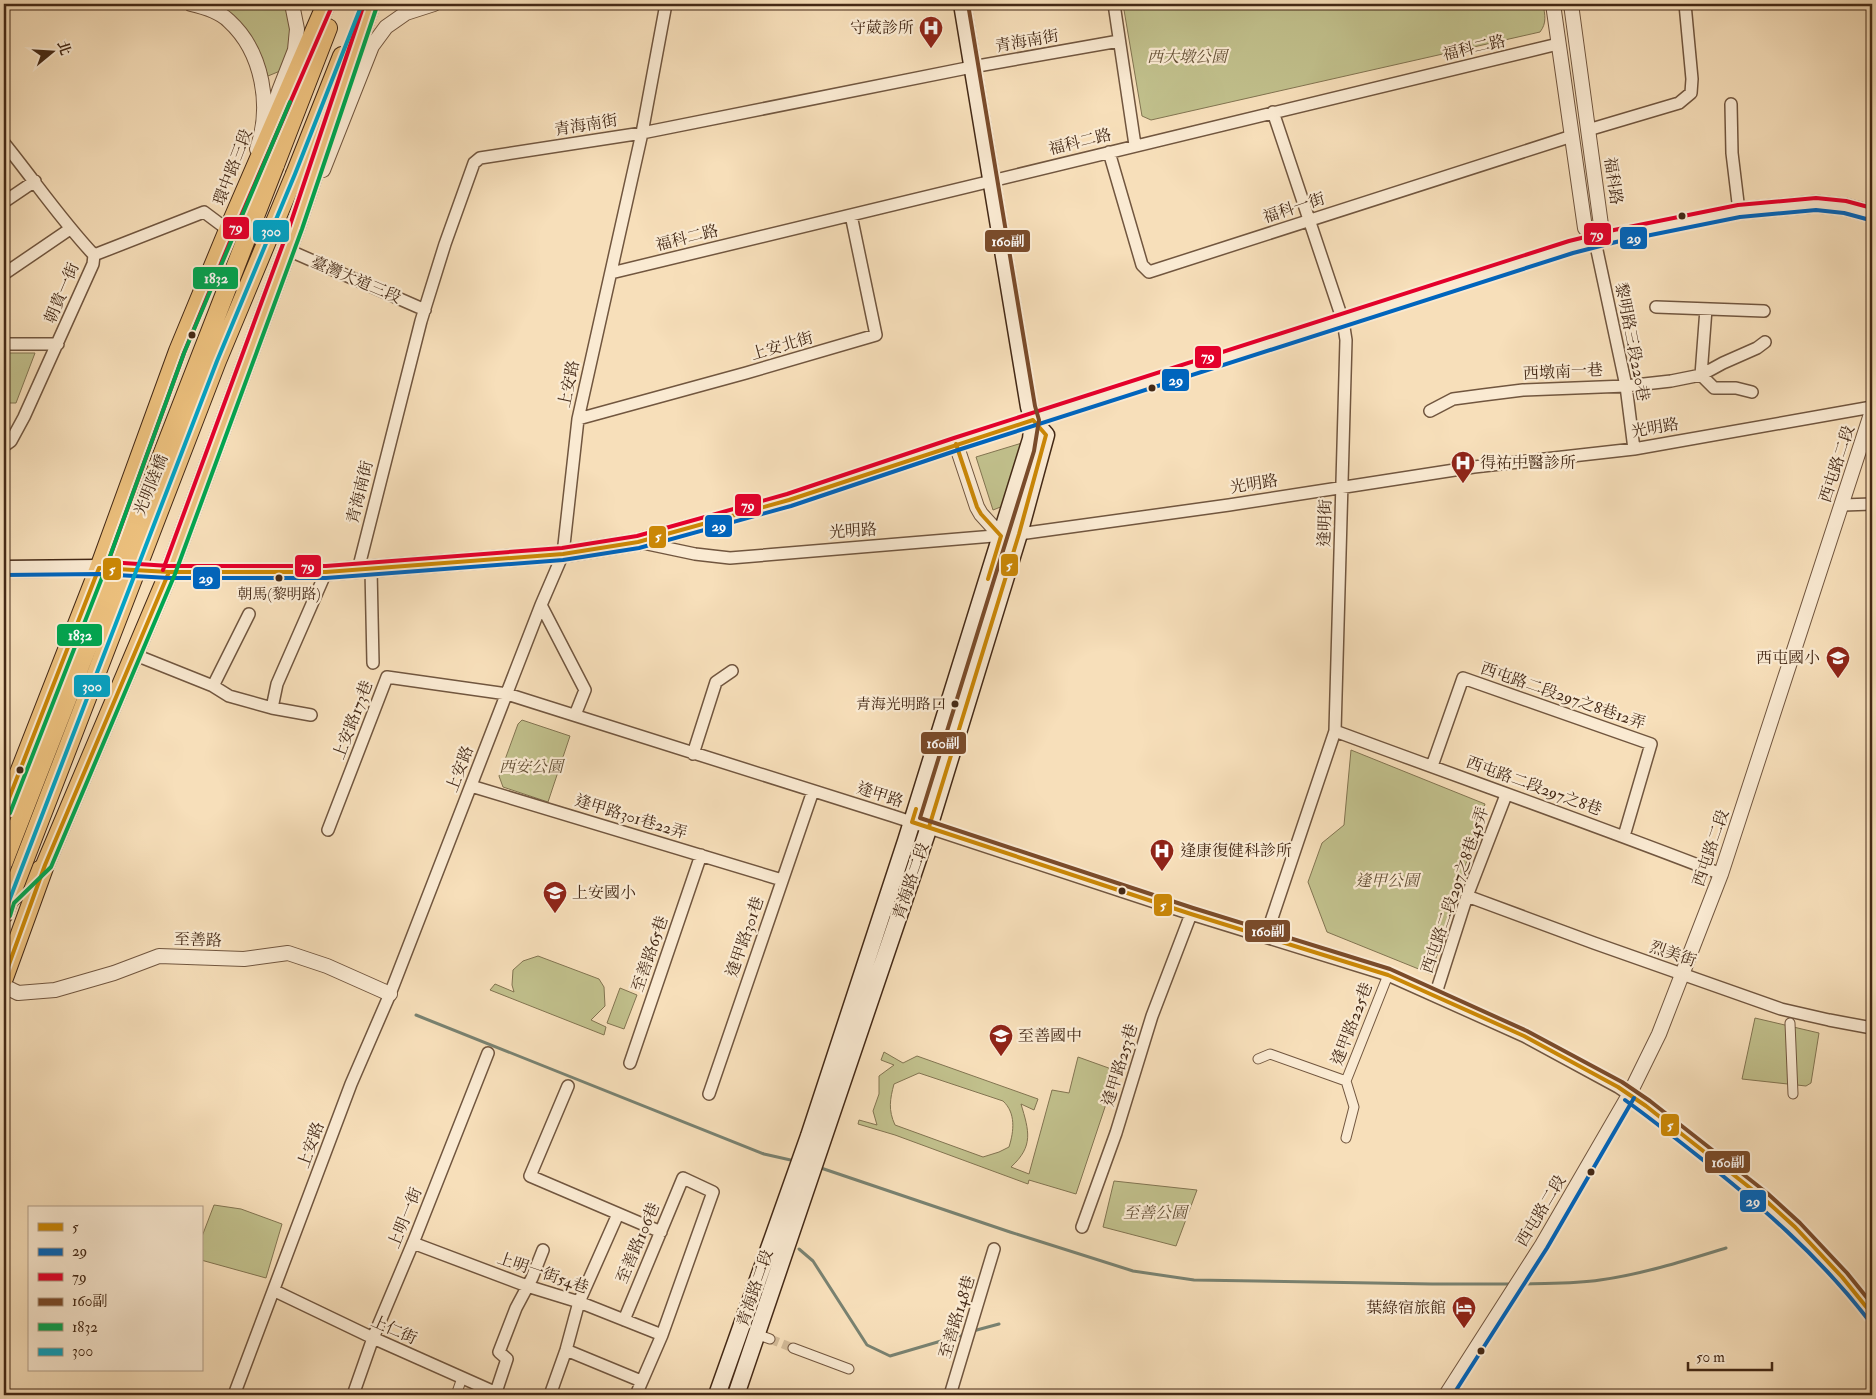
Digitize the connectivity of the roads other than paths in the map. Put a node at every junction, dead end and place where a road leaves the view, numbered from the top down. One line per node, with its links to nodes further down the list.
1 (190, 4): 34 (street, 環中路三段)
2 (292, 4): 34 (street, 環中路三段)
3 (371, 4): 13 (main road)
4 (377, 4): 32 (street)
5 (434, 4): 32 (street)
6 (666, 4): 20 (street, 上安路)
7 (962, 4): 16 (main road, 青海路二段)
8 (1114, 4): 14 (street)
9 (1553, 4): 15 (street)
10 (1571, 4): 19 (street, 福科路)
11 (1685, 4): 19 (street)
12 (332, 9): 34 (main road); 92 (main road, 光明陸橋, bridge)
13 (361, 14): 32 (main road); 97 (main road, 光明陸橋, bridge)
14 (1120, 41): 16 (street, 青海南街); 23 (street)
15 (1558, 44): 18 (street, 福科二路); 21 (street)
16 (972, 66): 20 (street, 青海南街); 25 (main road, 青海路二段)
17 (1731, 104): 28 (street)
18 (1273, 112): 23 (street, 福科二路); 31 (street, 逢明街)
19 (1588, 130): 35 (street, 福科路)
20 (642, 133): 38 (street, 上安路); 42 (street, 青海南街)
21 (1572, 136): 31 (street, 福科一街); 35 (street)
22 (4, 143): 26 (street)
23 (1135, 145): 24 (street, 福科二路)
24 (1108, 152): 25 (street, 福科二路); 31 (street, 福科一街)
25 (990, 180): 30 (street, 福科二路); 54 (main road, 青海路二段)
26 (35, 181): 27 (street); 33 (street)
27 (4, 202)
28 (1739, 211): 29 (main road); 35 (main road)
29 (1872, 214)
30 (851, 215): 38 (street, 福科二路); 53 (street, 上安北街)
31 (1310, 219): 44 (street, 逢明街)
32 (296, 228): 36 (main road)
33 (70, 229): 37 (street); 39 (street)
34 (228, 230): 37 (street); 65 (main road)
35 (1595, 241): 44 (main road); 49 (street, 黎明路三段220巷)
36 (288, 250): 42 (street, 臺灣大道三段); 68 (main road)
37 (94, 255): 47 (street, 朝貴一街)
38 (610, 273): 53 (street, 上安路)
39 (4, 274)
40 (1656, 307): 41 (street)
41 (1706, 309): 43 (street); 48 (street)
42 (425, 310): 67 (street, 青海南街)
43 (1764, 310)
44 (1344, 320): 54 (main road); 58 (street, 逢明街)
45 (1766, 342): 48 (street, 西墩南一巷)
46 (4, 344): 47 (street, 朝貴一街)
47 (58, 344): 56 (street, 朝貴一街)
48 (1701, 375): 49 (street, 西墩南一巷); 50 (street)
49 (1626, 386): 52 (street, 西墩南一巷); 57 (street, 黎明路三段220巷)
50 (1752, 392)
51 (1872, 409): 57 (street, 光明路); 60 (street, 西屯路二段)
52 (1430, 411)
53 (578, 419): 64 (street, 上安路)
54 (1033, 420): 55 (main road); 61 (main road, 青海路二段); 62 (main road, 青海路二段)
55 (956, 444): 62 (street); 63 (main road)
56 (4, 446)
57 (1634, 449): 58 (street, 光明路)
58 (1342, 487): 61 (street, 光明路); 80 (street, 逢明街)
59 (1872, 504): 60 (street)
60 (1842, 505): 94 (street, 西屯路二段)
61 (1019, 534): 62 (street, 光明路); 88 (main road, 青海路二段)
62 (1001, 536): 63 (street, 光明路); 87 (main road, 青海路二段)
63 (638, 542): 64 (main road)
64 (563, 554): 67 (main road); 70 (street, 上安路)
65 (99, 568): 66 (main road); 68 (main road); 86 (main road)
66 (4, 569)
67 (365, 570): 69 (main road); 73 (street, 青海南街)
68 (169, 572): 69 (main road); 72 (main road)
69 (326, 572): 77 (street)
70 (541, 605): 76 (street, 上安路); 79 (street)
71 (250, 614): 75 (street)
72 (133, 654): 75 (street); 93 (main road)
73 (373, 663)
74 (732, 671): 81 (street)
75 (213, 686): 77 (street)
76 (507, 694): 79 (street, 逢甲路); 83 (street, 上安路); 89 (street, 上安路173巷)
77 (272, 708): 78 (street)
78 (311, 715)
79 (575, 715): 81 (street, 逢甲路)
80 (1335, 731): 82 (street, 西屯路二段297之8巷); 99 (street, 逢明街)
81 (693, 754): 84 (street, 逢甲路)
82 (1432, 766): 85 (street, 西屯路二段297之8巷); 90 (street, 西屯路二段297之8巷12弄)
83 (471, 786): 91 (street, 逢甲路301巷22弄); 104 (street, 上安路)
84 (813, 791): 87 (street, 逢甲路); 95 (street, 逢甲路301巷)
85 (1506, 795): 90 (street, 西屯路二段297之8巷); 96 (street, 西屯路二段297之8巷45弄)
86 (4, 811)
87 (912, 822): 88 (street, 逢甲路); 116 (main road, 青海路二段)
88 (929, 827): 98 (street, 逢甲路); 116 (main road, 青海路二段)
89 (328, 830)
90 (1624, 836): 94 (street, 西屯路二段297之8巷)
91 (700, 855): 95 (street, 逢甲路301巷22弄); 110 (street, 至善路65巷)
92 (4, 861)
93 (44, 865): 97 (main road); 102 (main road)
94 (1721, 874): 100 (street, 西屯路二段)
95 (782, 880): 113 (street, 逢甲路301巷)
96 (1467, 896): 100 (street, 烈美街); 105 (street, 西屯路二段297之8巷45弄)
97 (6, 907)
98 (1191, 914): 99 (street, 逢甲路); 120 (street, 逢甲路253巷)
99 (1266, 936): 101 (street, 逢甲路)
100 (1682, 974): 107 (street, 烈美街); 115 (street, 西屯路二段)
101 (1388, 975): 105 (street, 逢甲路); 111 (street, 逢甲路225巷)
102 (4, 978)
103 (4, 986): 104 (street, 至善路)
104 (390, 994): 126 (street, 上安路)
105 (1435, 996): 115 (street, 逢甲路)
106 (1790, 1022): 114 (street)
107 (1872, 1028)
108 (488, 1053): 122 (street, 上明一街)
109 (1258, 1059): 111 (street, 逢甲路225巷)
110 (630, 1063)
111 (1346, 1081): 117 (street)
112 (568, 1086): 119 (street)
113 (709, 1094)
114 (1792, 1094)
115 (1630, 1095): 128 (street, 逢甲路); 146 (street, 西屯路二段)
116 (816, 1138): 118 (main road)
117 (1346, 1138)
118 (799, 1183): 143 (main road, 青海路二段); 144 (main road, 青海路二段)
119 (618, 1214): 121 (street); 127 (street)
120 (1082, 1227)
121 (661, 1232): 129 (street, 至善路106巷); 130 (street, 至善路106巷)
122 (413, 1243): 125 (street, 上明一街54巷); 131 (street, 上明一街)
123 (994, 1249): 145 (street, 至善路148巷)
124 (543, 1250): 125 (street)
125 (527, 1286): 127 (street, 上明一街54巷); 137 (street)
126 (274, 1291): 131 (street, 上仁街); 138 (street, 上安路)
127 (579, 1302): 129 (street, 上明一街54巷); 133 (street)
128 (1872, 1314)
129 (624, 1320): 130 (street, 上明一街54巷)
130 (662, 1335): 136 (street)
131 (373, 1338): 135 (street, 上仁街); 139 (street, 上明一街)
132 (793, 1348): 134 (street)
133 (566, 1350): 136 (street); 141 (street)
134 (848, 1369)
135 (462, 1378): 137 (street, 上仁街); 140 (street)
136 (641, 1381): 142 (street)
137 (497, 1394)
138 (234, 1395)
139 (353, 1395)
140 (456, 1395)
141 (550, 1395)
142 (636, 1395)
143 (717, 1395)
144 (736, 1395)
145 (950, 1395)
146 (1446, 1395)

